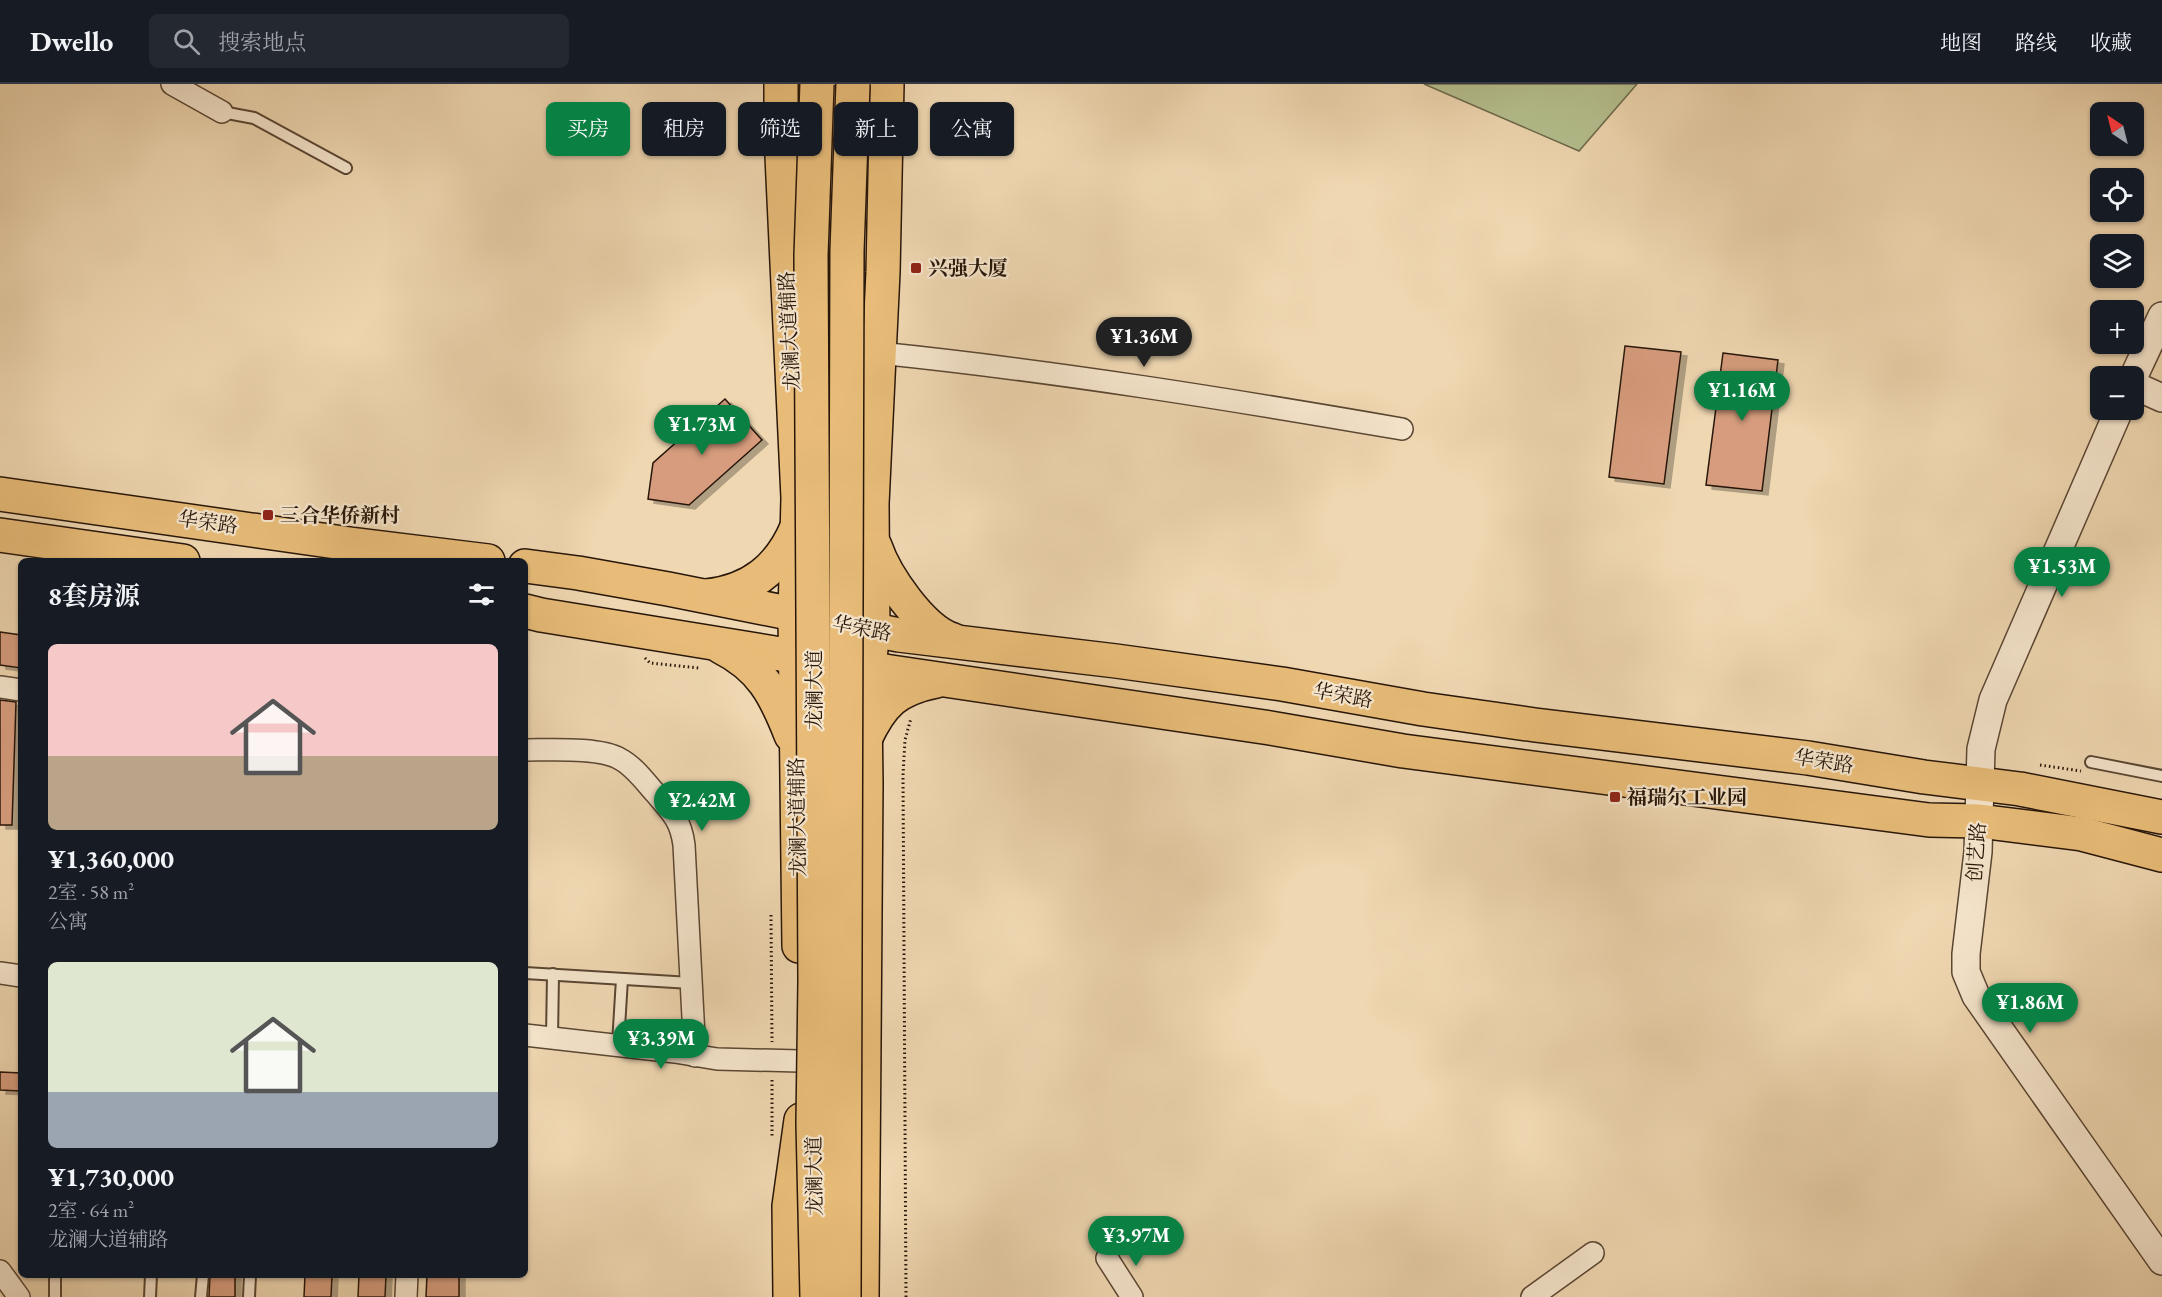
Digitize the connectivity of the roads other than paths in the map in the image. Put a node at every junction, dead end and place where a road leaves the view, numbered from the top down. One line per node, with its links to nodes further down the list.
1 (171, 84): 6 (street)
2 (781, 84): 17 (main road, 龙澜大道辅路)
3 (817, 84): 71 (main road, 龙澜大道, bridge)
4 (853, 84): 72 (main road, 龙澜大道, bridge)
5 (887, 84): 9 (main road)
6 (222, 112): 7 (lane)
7 (346, 168)
8 (2162, 316): 10 (street)
9 (879, 353): 14 (street); 16 (main road)
10 (2139, 366)
11 (2144, 390): 12 (street)
12 (2162, 398)
13 (2115, 420): 39 (street, 创艺路)
14 (1402, 429)
15 (0, 494): 21 (main road, 华荣路)
16 (872, 504): 17 (main road); 19 (main road)
17 (798, 512): 23 (main road); 25 (main road, 龙澜大道辅路)
18 (0, 535): 20 (main road)
19 (873, 543): 26 (main road); 27 (main road)
20 (162, 558)
21 (464, 558)
22 (528, 566): 23 (main road, 华荣路)
23 (703, 597): 25 (main road, 华荣路)
24 (528, 612): 28 (main road, 华荣路)
25 (795, 615): 26 (main road, 华荣路); 29 (main road, 龙澜大道辅路)
26 (873, 630): 27 (main road, 华荣路); 30 (main road)
27 (960, 642): 39 (main road, 华荣路)
28 (707, 656): 29 (main road, 华荣路); 35 (main road)
29 (796, 656): 30 (main road, 华荣路); 35 (main road, 龙澜大道辅路)
30 (868, 668): 31 (main road, 华荣路); 34 (main road)
31 (942, 680): 34 (main road); 41 (main road, 华荣路)
32 (0, 687): 33 (street)
33 (18, 690)
34 (866, 740): 35 (main road); 73 (main road)
35 (796, 744): 53 (main road, 龙澜大道辅路)
36 (528, 750): 48 (street)
37 (2089, 766): 38 (lane)
38 (2162, 776)
39 (1981, 783): 40 (main road, 华荣路); 41 (street, 创艺路)
40 (2162, 816)
41 (1979, 821): 42 (main road, 华荣路); 57 (street, 创艺路)
42 (2162, 855)
43 (0, 973): 46 (street)
44 (528, 973): 45 (lane)
45 (553, 974): 47 (lane); 50 (lane)
46 (18, 976)
47 (622, 979): 48 (lane); 51 (lane)
48 (691, 982): 52 (street)
49 (528, 1035): 50 (street)
50 (552, 1038): 51 (street)
51 (618, 1044): 52 (street)
52 (695, 1056): 53 (street)
53 (800, 1061): 54 (main road, 龙澜大道辅路)
54 (801, 1120): 70 (main road); 71 (main road, 龙澜大道辅路)
55 (1593, 1253): 75 (street)
56 (1107, 1258): 74 (street)
57 (2162, 1261)
58 (0, 1271): 64 (street)
59 (55, 1278): 65 (lane)
60 (151, 1278): 66 (lane)
61 (202, 1278): 67 (lane)
62 (250, 1278): 68 (lane)
63 (407, 1278): 69 (street)
64 (19, 1297)
65 (54, 1297)
66 (150, 1297)
67 (201, 1297)
68 (249, 1297)
69 (406, 1297)
70 (790, 1297)
71 (818, 1297)
72 (844, 1297)
73 (862, 1297)
74 (1132, 1297)
75 (1532, 1297)

